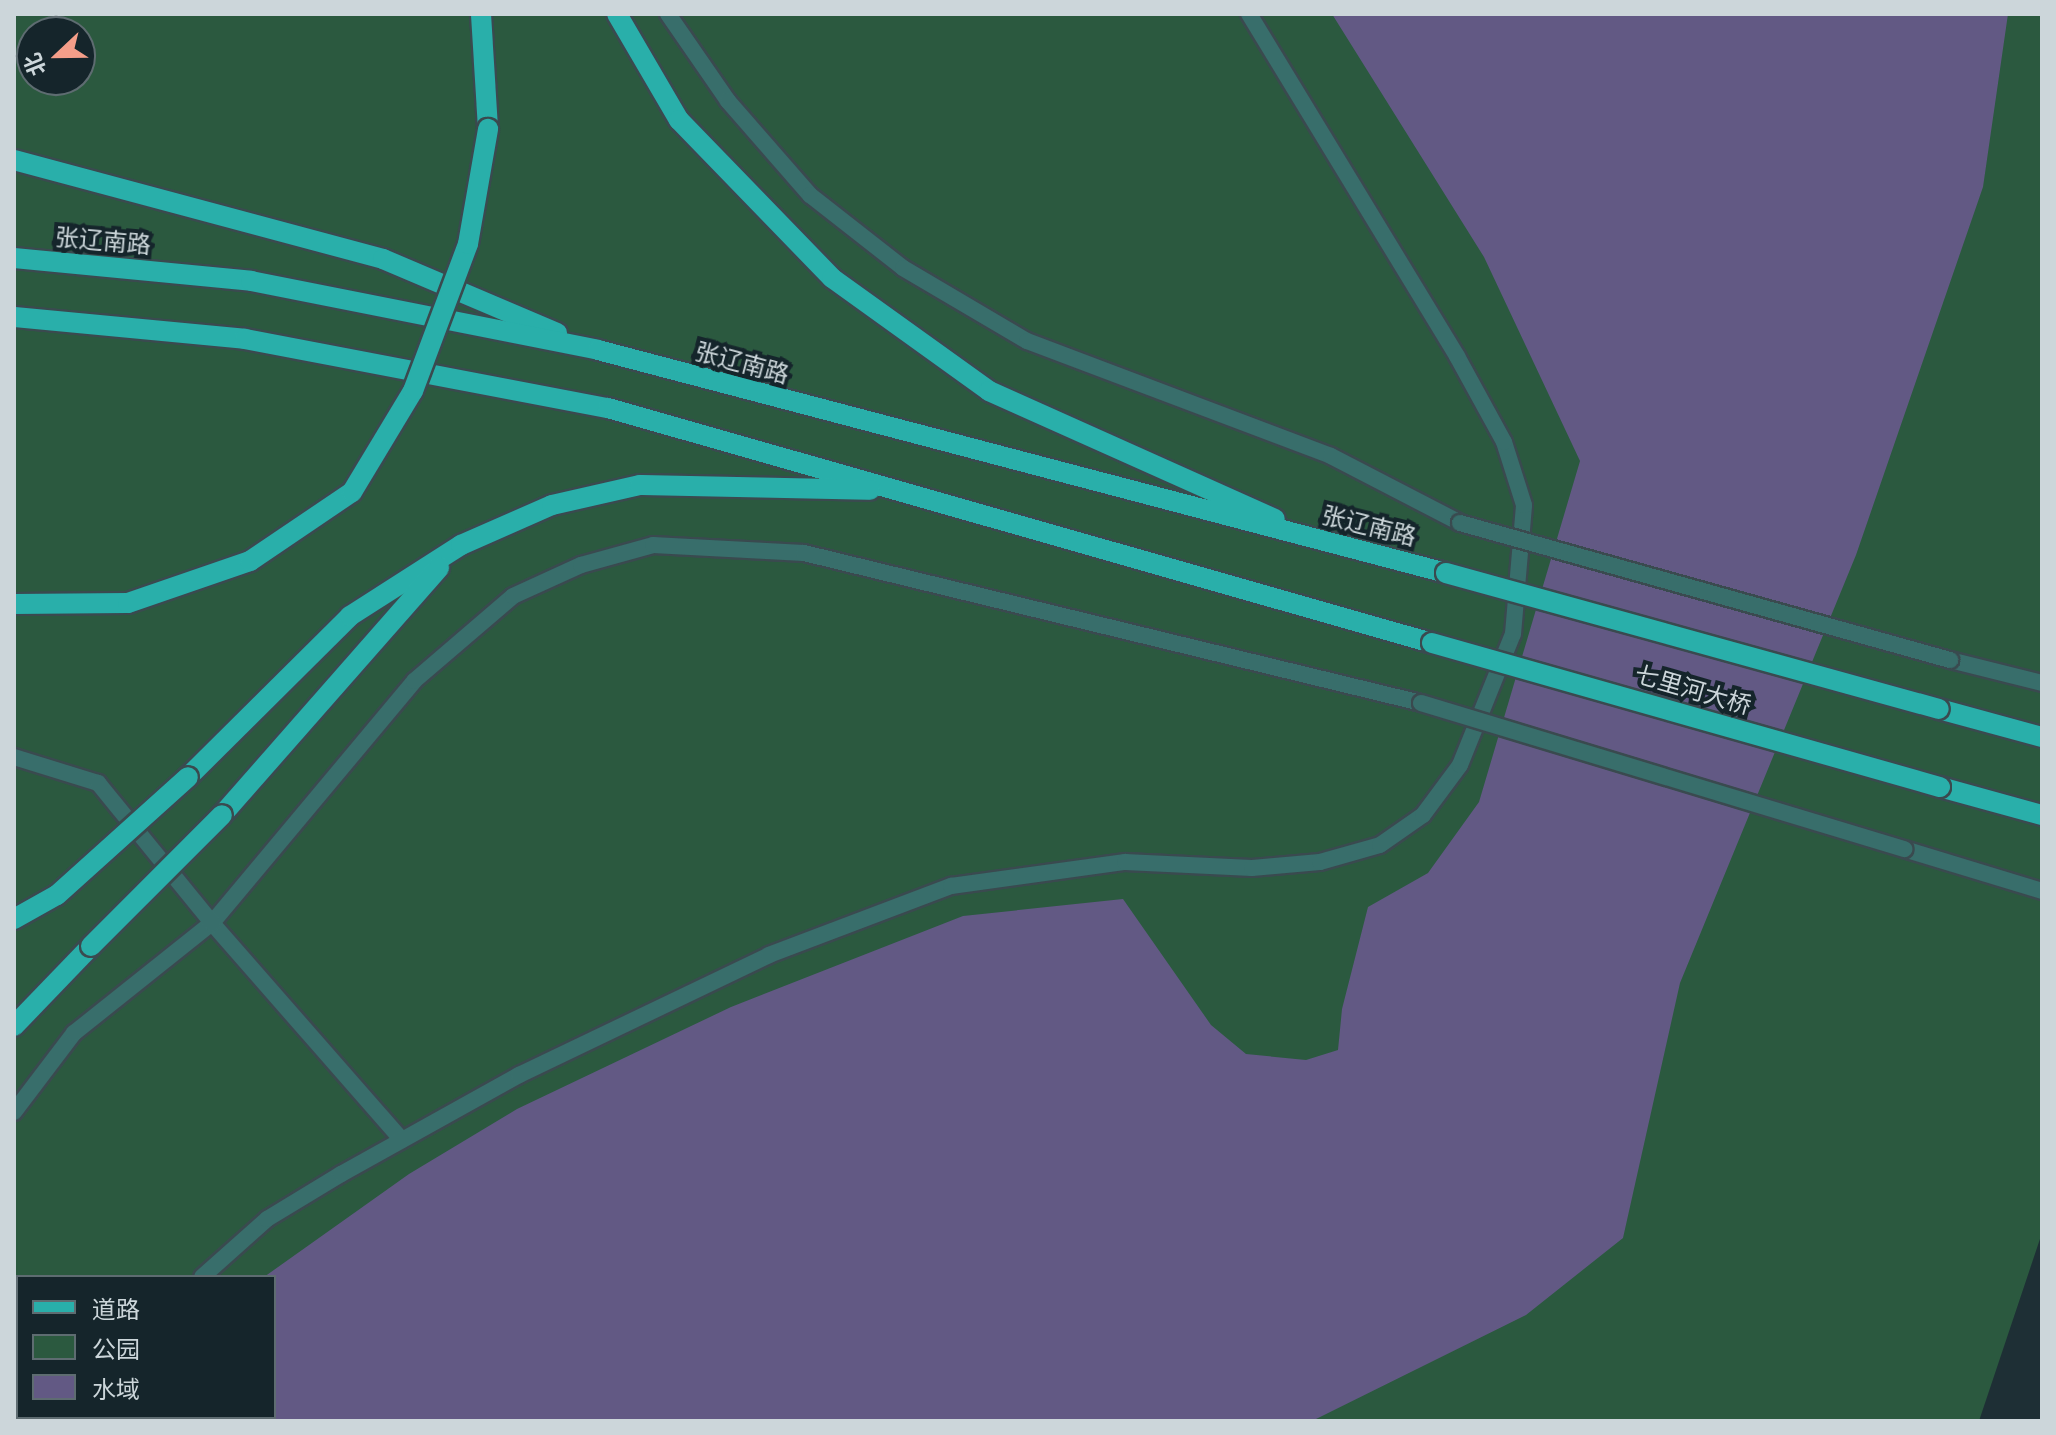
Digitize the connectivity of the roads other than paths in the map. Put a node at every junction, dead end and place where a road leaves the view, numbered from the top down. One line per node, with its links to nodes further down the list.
1 (481, 14): 13 (main road, bridge)
2 (617, 14): 10 (main road)
3 (668, 14): 14 (street, bridge)
4 (1249, 14): 23 (street)
5 (14, 160): 8 (main road)
6 (14, 258): 8 (main road, 张辽南路)
7 (14, 317): 9 (main road)
8 (598, 350): 10 (main road, 张辽南路)
9 (900, 491): 11 (main road); 17 (main road, 七里河大桥, bridge)
10 (1326, 542): 12 (main road, 张辽南路)
11 (461, 545): 19 (main road, bridge); 21 (main road, bridge)
12 (1446, 573): 15 (main road, 七里河大桥, bridge)
13 (14, 604)
14 (2042, 683)
15 (2042, 737)
16 (14, 757): 20 (street)
17 (2042, 815)
18 (2042, 891): 20 (street, bridge)
19 (14, 919)
20 (212, 923): 22 (street); 23 (street)
21 (14, 1026)
22 (14, 1112)
23 (402, 1140): 24 (street)
24 (204, 1275)

